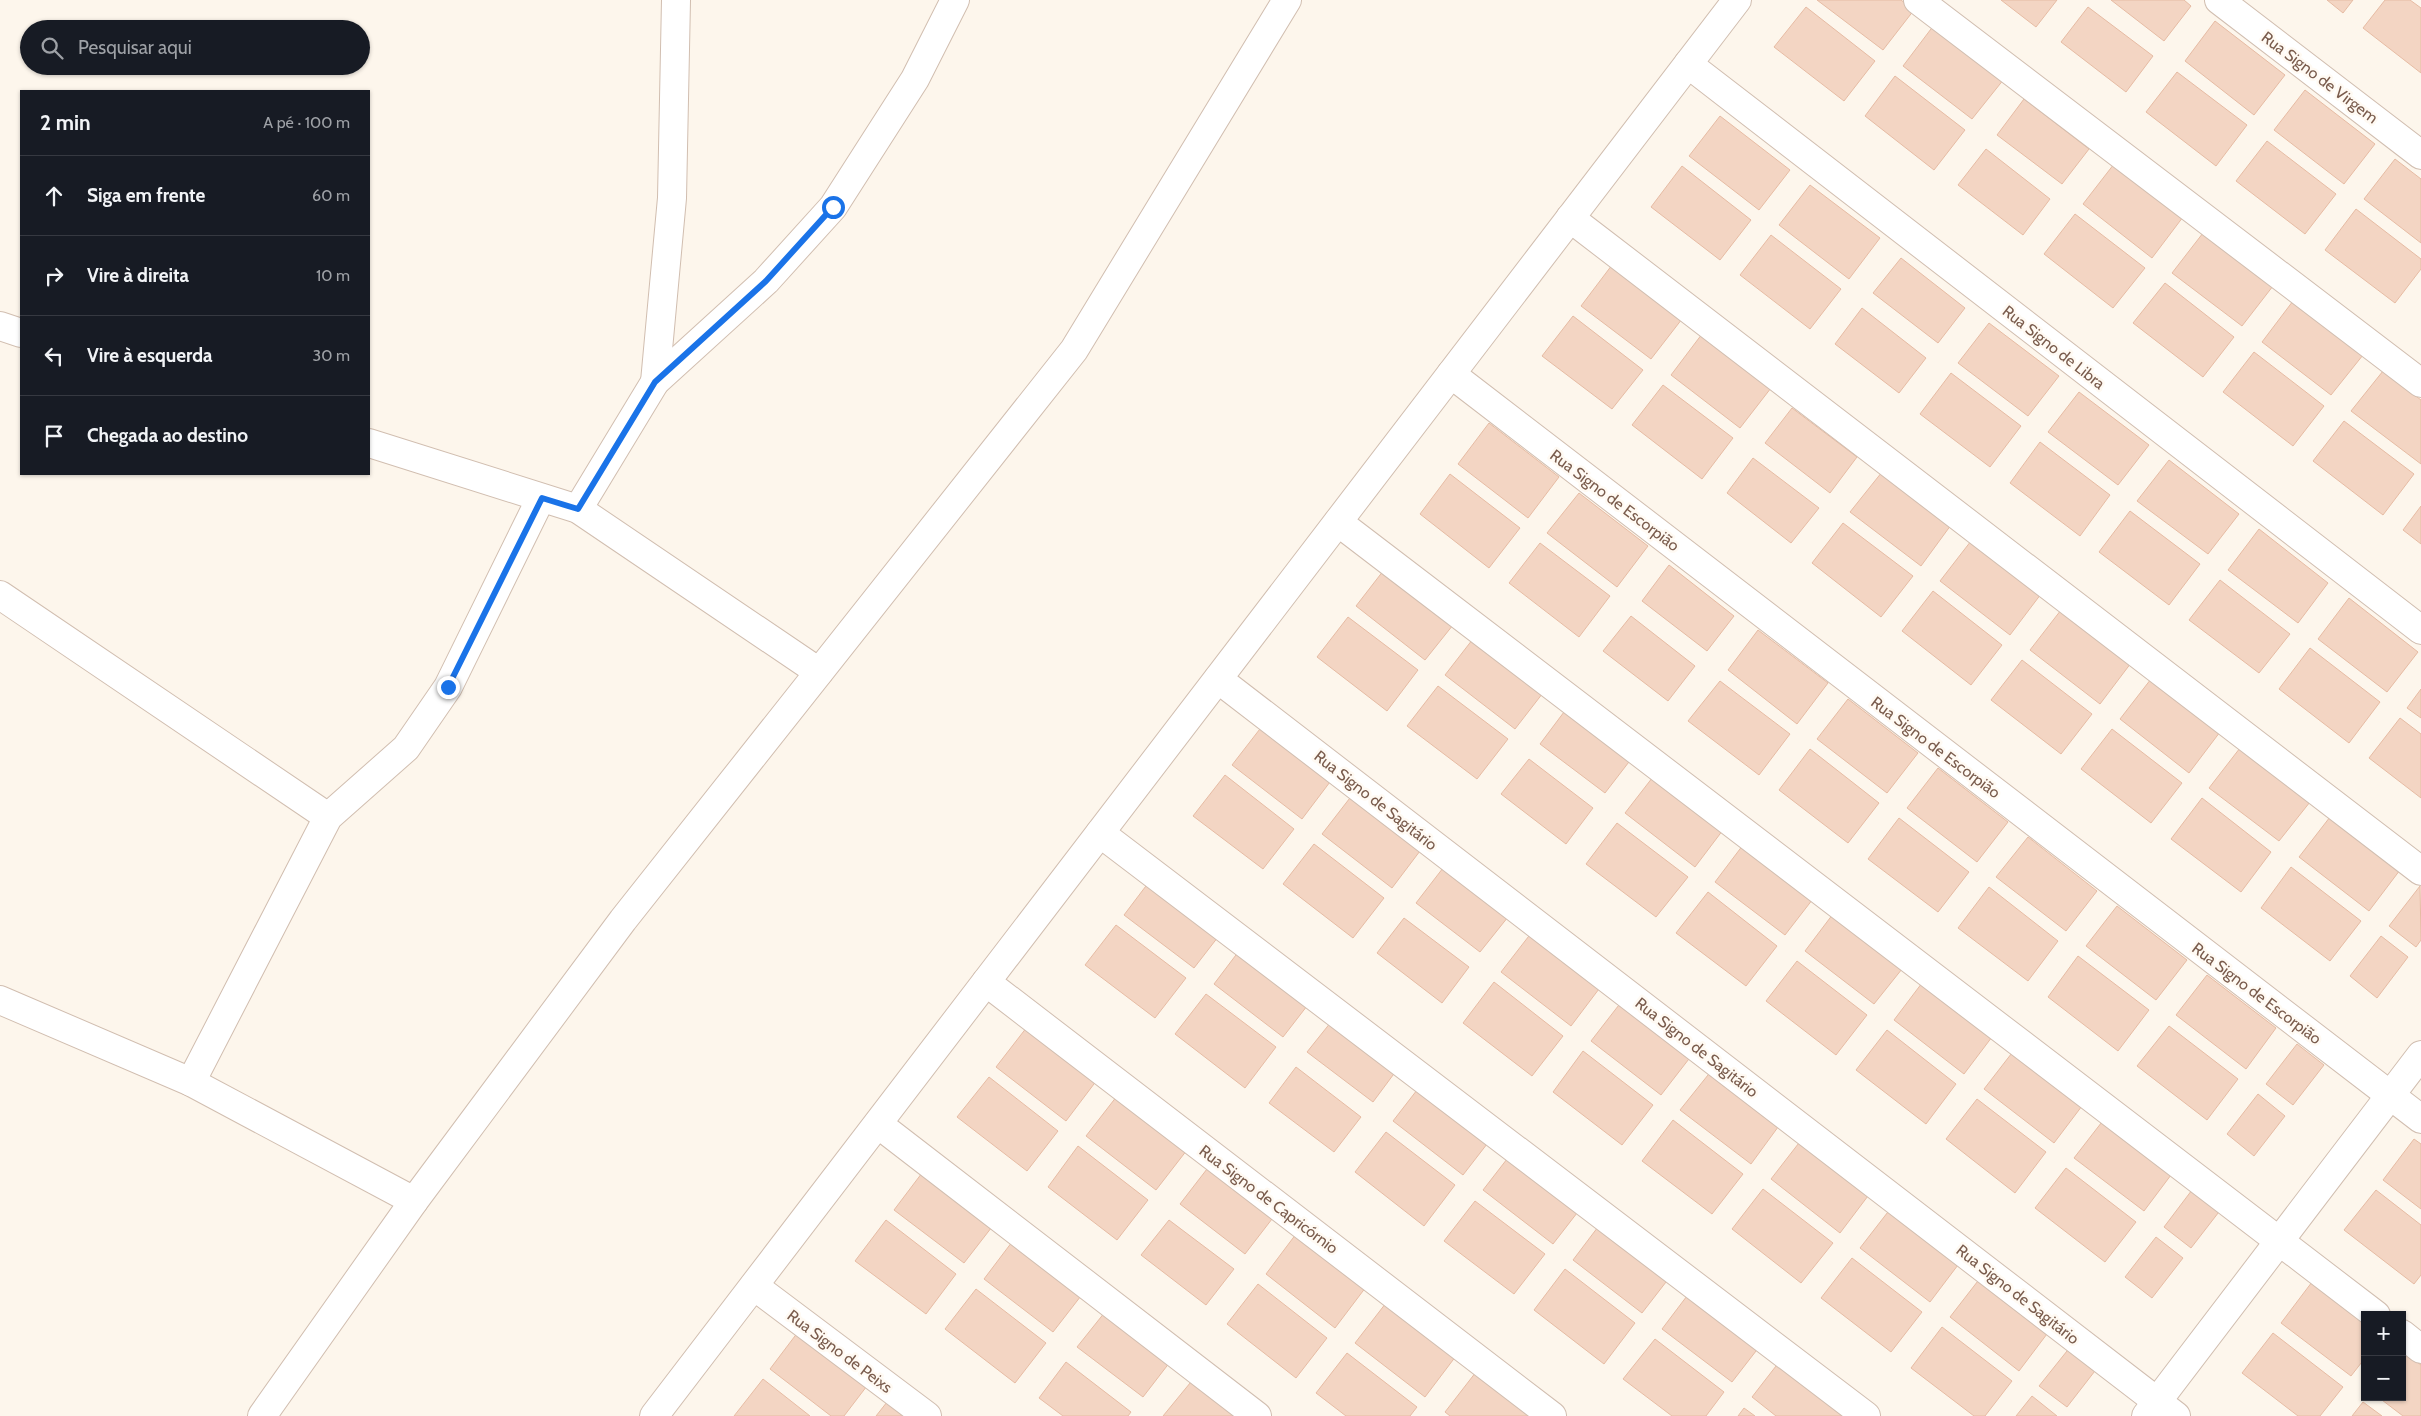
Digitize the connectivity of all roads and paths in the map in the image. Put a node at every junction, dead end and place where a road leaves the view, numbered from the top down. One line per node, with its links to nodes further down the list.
1 (676, 0): 13 (street)
2 (955, 0): 13 (street)
3 (1287, 0): 21 (street)
4 (1737, 0): 7 (street)
5 (1918, 0): 14 (street)
6 (2219, 0): 8 (street, Rua Signo de Virgem)
7 (1688, 64): 9 (street); 20 (street, Rua Signo de Libra)
8 (2421, 155)
9 (1570, 218): 12 (street); 25 (street)
10 (0, 326): 11 (street)
11 (20, 333)
12 (1451, 374): 18 (street); 30 (street, Rua Signo de Escorpião)
13 (655, 382): 17 (street)
14 (2421, 383)
15 (370, 443): 16 (street)
16 (542, 498): 17 (street); 23 (street)
17 (578, 509): 21 (street)
18 (1338, 522): 22 (street); 34 (street)
19 (0, 595): 23 (street)
20 (2421, 630)
21 (819, 672): 33 (street)
22 (1218, 679): 24 (street); 39 (street, Rua Signo de Sagitário)
23 (328, 817): 29 (street)
24 (1100, 833): 26 (street); 45 (street)
25 (2421, 871)
26 (986, 982): 32 (street); 44 (street, Rua Signo de Capricórnio)
27 (0, 1000): 29 (street)
28 (2421, 1055): 30 (street)
29 (192, 1082): 33 (street)
30 (2390, 1095): 31 (street, Rua Signo de Escorpião); 34 (street)
31 (2421, 1119)
32 (878, 1124): 35 (street); 43 (street)
33 (414, 1201): 40 (street)
34 (2280, 1241): 36 (street); 39 (street)
35 (754, 1286): 41 (street); 42 (street, Rua Signo de Peixs)
36 (2371, 1311)
37 (2406, 1337): 38 (street)
38 (2421, 1349)
39 (2160, 1411)
40 (262, 1416)
41 (654, 1416)
42 (927, 1416)
43 (1257, 1416)
44 (1552, 1416)
45 (1866, 1416)

